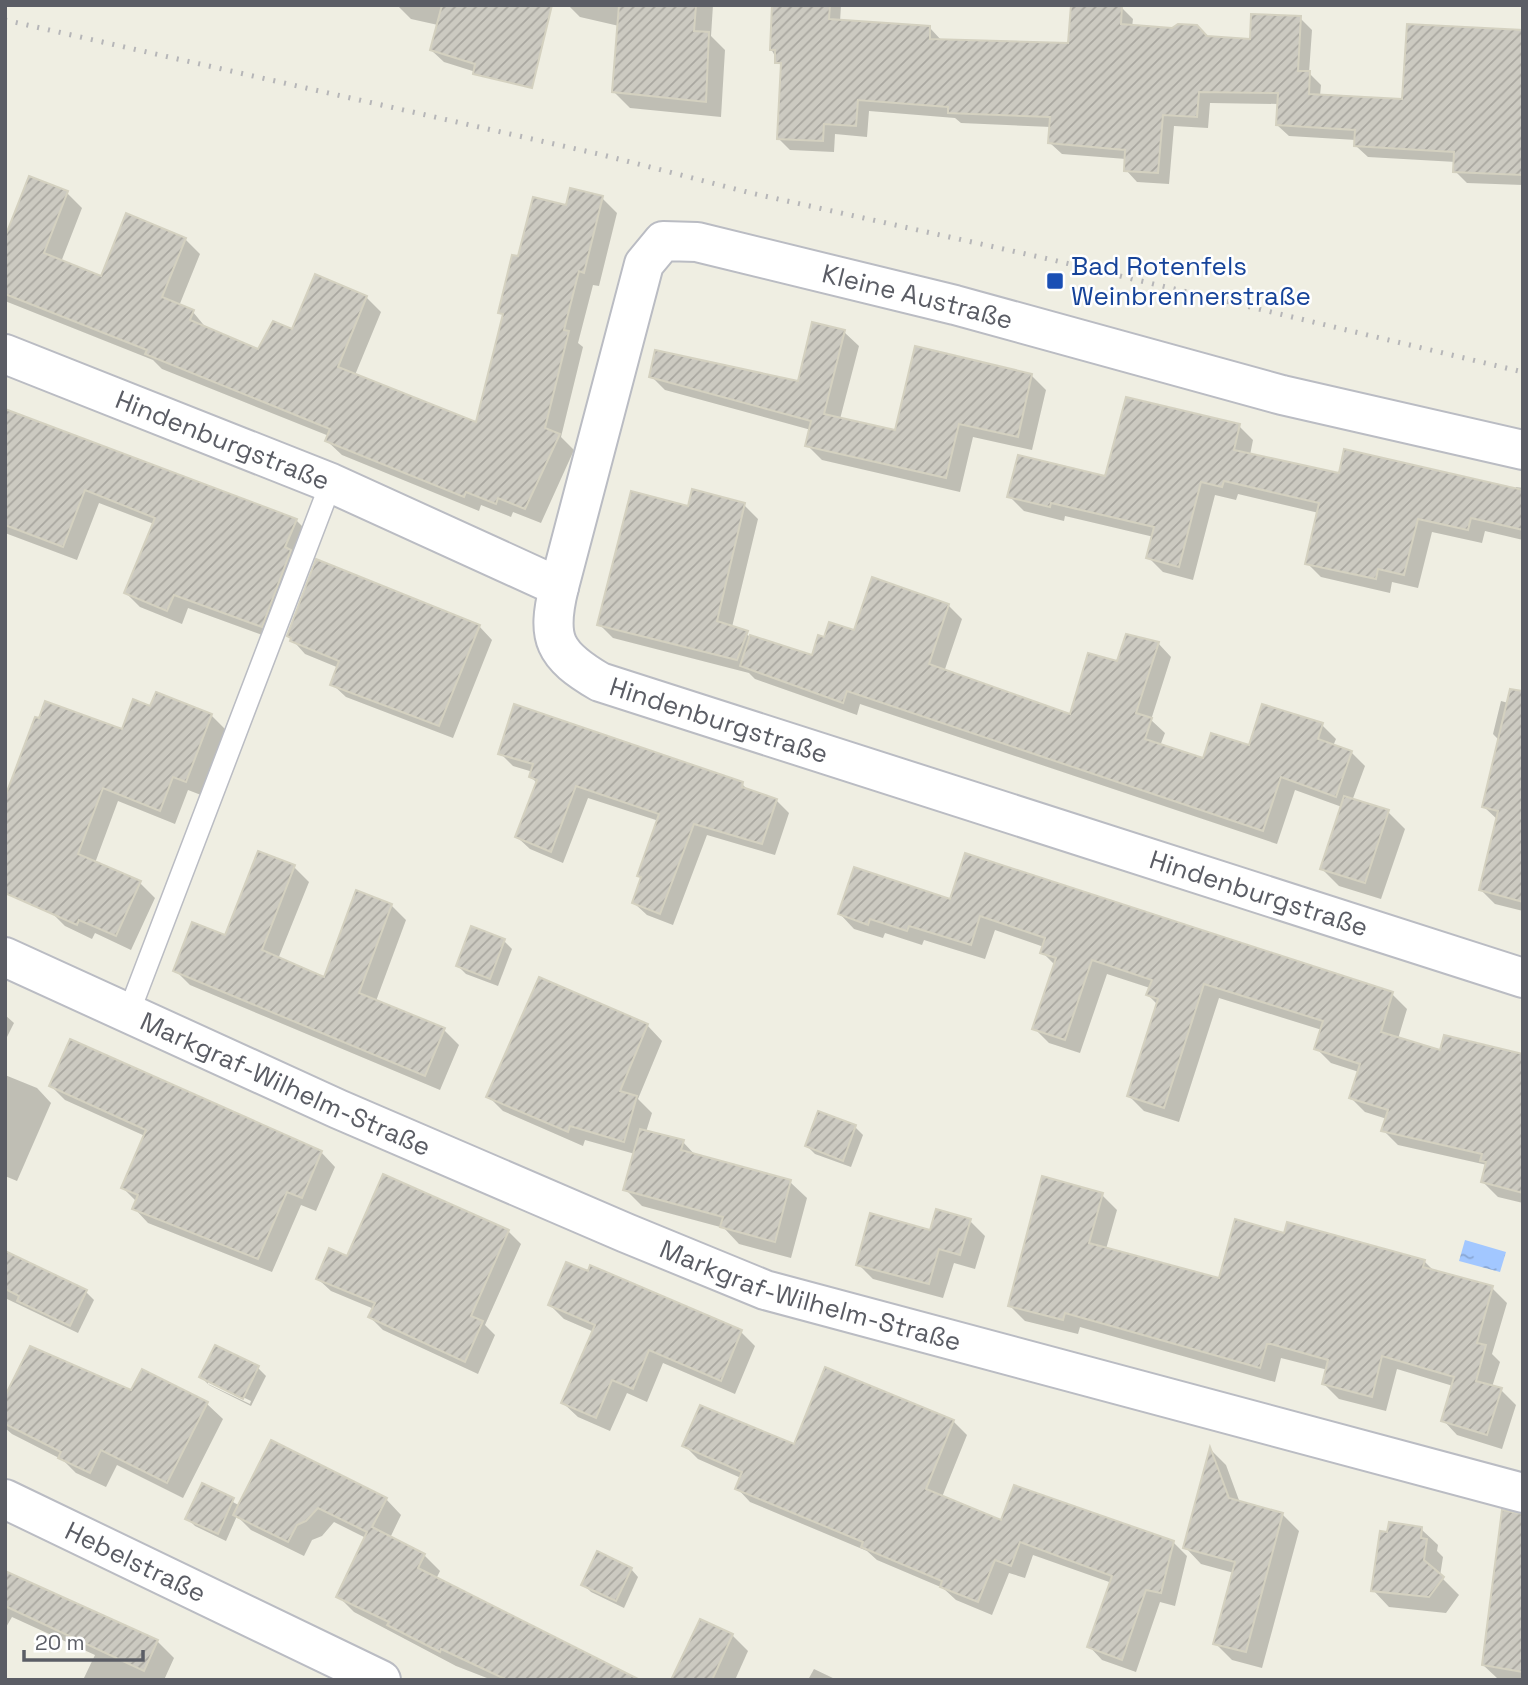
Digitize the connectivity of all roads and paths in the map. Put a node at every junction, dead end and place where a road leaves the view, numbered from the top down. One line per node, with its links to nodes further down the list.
1 (5, 354): 3 (street, Hindenburgstraße)
2 (1523, 450): 4 (street, Kleine Austraße)
3 (331, 482): 4 (street, Hindenburgstraße); 7 (lane, Markgraf-Wilhelm-Straße)
4 (559, 587): 6 (street, Hindenburgstraße)
5 (5, 957): 7 (street, Markgraf-Wilhelm-Straße)
6 (1523, 978)
7 (129, 1012): 8 (street, Markgraf-Wilhelm-Straße)
8 (1523, 1493)
9 (5, 1499): 10 (street, Hebelstraße)
10 (381, 1680)

